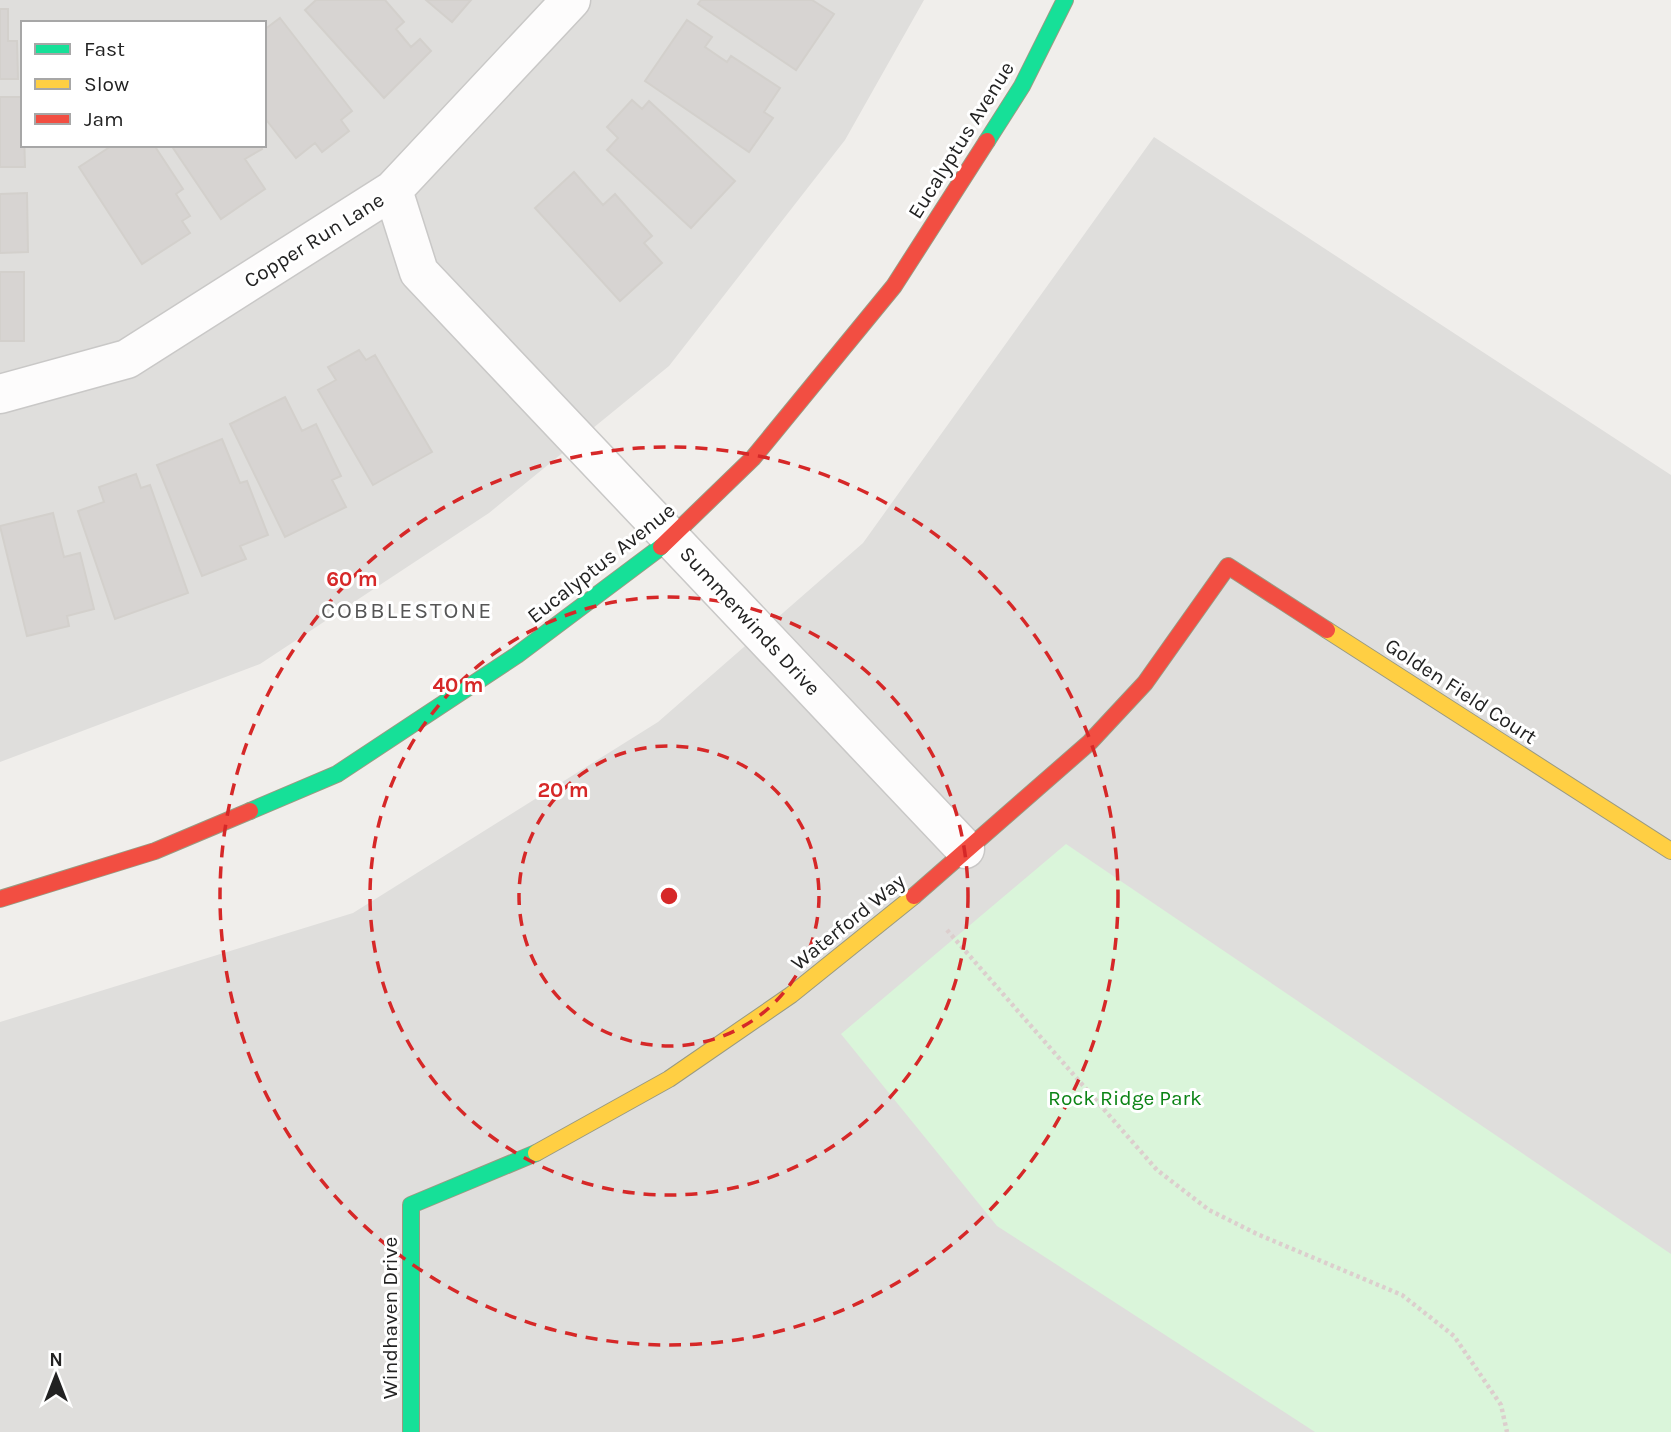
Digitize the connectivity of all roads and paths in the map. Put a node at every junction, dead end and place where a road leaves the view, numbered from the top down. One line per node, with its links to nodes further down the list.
1 (570, 0): 3 (street, Copper Run Lane)
2 (1065, 0): 5 (street, Eucalyptus Avenue)
3 (393, 190): 4 (street, Copper Run Lane); 5 (street, Summerwinds Drive)
4 (0, 394)
5 (672, 539): 7 (street, Summerwinds Drive); 10 (street, Eucalyptus Avenue)
6 (1228, 566): 7 (street, Waterford Way); 8 (street, Golden Field Court)
7 (965, 849): 9 (street, Waterford Way)
8 (1671, 851)
9 (917, 894): 11 (street, Waterford Way); 13 (path)
10 (0, 899)
11 (411, 1205): 12 (street, Windhaven Drive)
12 (411, 1432)
13 (1507, 1432)

